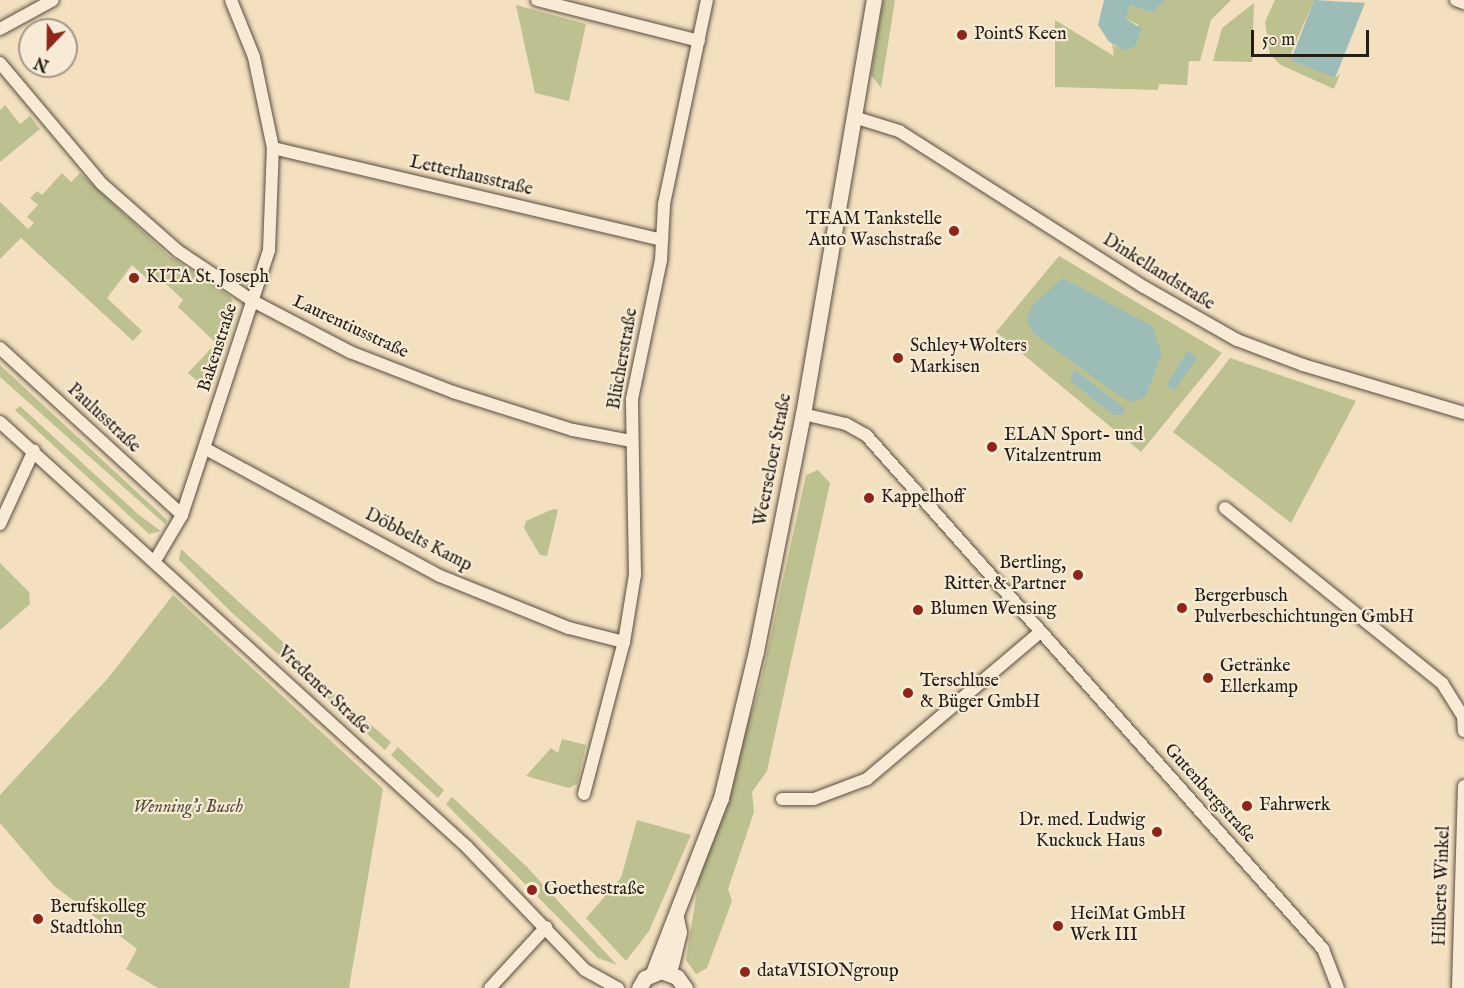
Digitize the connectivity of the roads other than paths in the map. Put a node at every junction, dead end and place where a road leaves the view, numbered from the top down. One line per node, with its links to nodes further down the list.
1 (53, 0): 8 (street)
2 (231, 0): 12 (street, Bakenstraße)
3 (537, 0): 9 (street)
4 (707, 0): 9 (street, Blücherstraße)
5 (874, 0): 11 (street, Weerseloer Straße)
6 (1456, 0): 7 (street)
7 (1464, 3)
8 (0, 29)
9 (699, 41): 13 (street, Blücherstraße)
10 (0, 63): 14 (street, Laurentiusstraße)
11 (854, 117): 16 (street, Dinkellandstraße); 17 (street, Weerseloer Straße)
12 (273, 148): 13 (street, Letterhausstraße); 14 (street, Bakenstraße)
13 (662, 240): 19 (street, Blücherstraße)
14 (253, 301): 19 (street, Laurentiusstraße); 20 (street, Bakenstraße)
15 (0, 348): 23 (street, Paulusstraße)
16 (1464, 413)
17 (803, 414): 26 (street, Gutenbergstraße); 32 (street, Weerseloer Straße)
18 (0, 422): 21 (street, Vredener Straße)
19 (632, 441): 27 (street, Blücherstraße)
20 (206, 449): 23 (street, Bakenstraße); 27 (street, Döbbelts Kamp)
21 (34, 450): 24 (street); 25 (street, Vredener Straße)
22 (1225, 508): 28 (street)
23 (182, 515): 25 (street, Bakenstraße)
24 (0, 524)
25 (156, 559): 33 (street, Vredener Straße)
26 (1039, 633): 31 (street); 40 (street, Gutenbergstraße)
27 (624, 642): 30 (street, Blücherstraße)
28 (1464, 731)
29 (1464, 786): 41 (street, Hilberts Winkel)
30 (584, 794)
31 (782, 799)
32 (676, 918): 34 (street, Weerseloer Straße); 35 (street, Weerseloer Straße)
33 (546, 927): 36 (street); 37 (street, Vredener Straße)
34 (669, 972): 35 (street); 39 (street)
35 (653, 973): 38 (street)
36 (490, 988)
37 (618, 988)
38 (639, 988)
39 (684, 988)
40 (1338, 988)
41 (1458, 988)

